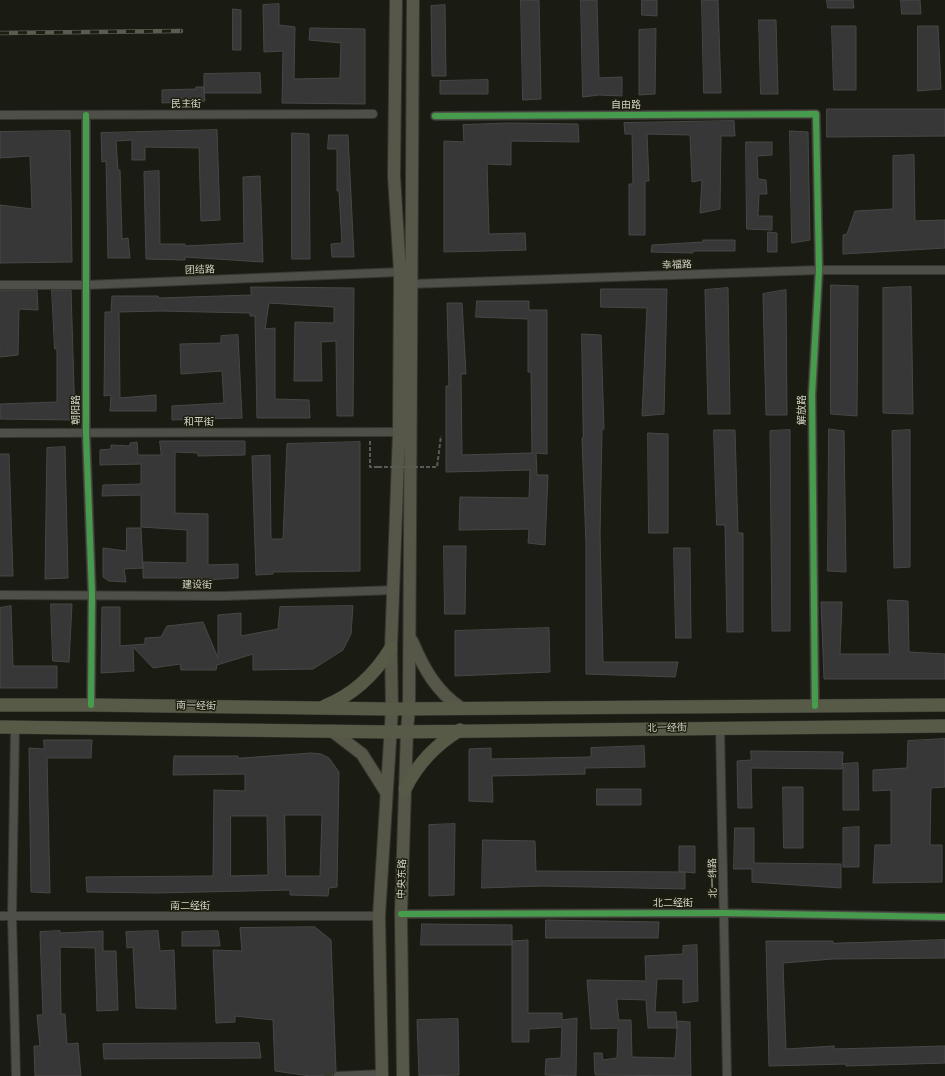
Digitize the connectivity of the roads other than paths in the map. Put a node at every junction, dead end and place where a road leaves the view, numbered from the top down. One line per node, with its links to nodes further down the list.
1 (396, 0): 10 (main road, 中央东路)
2 (413, 0): 11 (main road, 中央东路)
3 (373, 114): 6 (street, 民主街)
4 (816, 114): 7 (street, 自由路); 8 (street, 解放路)
5 (0, 115): 6 (street, 民主街)
6 (86, 115): 13 (street, 朝阳路)
7 (435, 116)
8 (819, 270): 9 (street, 幸福路); 11 (street, 幸福路); 25 (street, 解放路)
9 (945, 270)
10 (400, 272): 13 (street, 团结路); 14 (main road, 中央东路)
11 (410, 284): 20 (main road, 中央东路)
12 (0, 285): 13 (street, 团结路)
13 (86, 285): 16 (street, 朝阳路)
14 (399, 432): 16 (street, 和平街); 17 (main road, 中央东路)
15 (0, 433): 16 (street, 和平街)
16 (86, 433): 18 (street, 朝阳路)
17 (395, 590): 18 (street, 建设街); 21 (main road, 中央东路)
18 (92, 594): 19 (street, 建设街); 23 (street, 朝阳路)
19 (0, 595)
20 (410, 637): 27 (main road, 中央东路); 28 (main road)
21 (391, 648): 26 (highway); 29 (main road, 中央东路)
22 (0, 705): 23 (highway, 南一经街)
23 (91, 705): 26 (highway, 南一经街)
24 (945, 705): 25 (highway, 北一经街)
25 (815, 706): 28 (highway, 北一经街)
26 (320, 708): 29 (highway, 南一经街)
27 (410, 708): 28 (highway, 北一经街); 29 (highway, 北一经街); 34 (main road, 中央东路)
28 (461, 708)
29 (392, 709): 37 (main road, 中央东路)
30 (945, 726): 33 (highway, 北一经街)
31 (0, 727): 32 (highway)
32 (15, 727): 36 (highway); 43 (street)
33 (720, 728): 35 (highway, 北一经街); 40 (street, 北一纬路)
34 (407, 730): 35 (highway, 北一经街); 37 (highway, 北一经街); 38 (main road, 中央东路)
35 (461, 730): 38 (highway)
36 (332, 731): 37 (highway); 39 (main road)
37 (390, 732): 39 (main road, 中央东路)
38 (405, 789): 41 (main road, 中央东路)
39 (386, 792): 44 (main road, 中央东路)
40 (724, 913): 41 (street, 北二经街); 45 (street, 北二经街); 50 (street, 北一纬路)
41 (402, 914): 49 (main road, 中央东路)
42 (0, 916): 43 (street, 南二经街)
43 (12, 916): 44 (street, 南二经街); 47 (street)
44 (380, 916): 46 (main road, 中央东路)
45 (945, 917)
46 (382, 1075): 48 (street)
47 (16, 1076)
48 (338, 1076)
49 (403, 1076)
50 (727, 1076)

